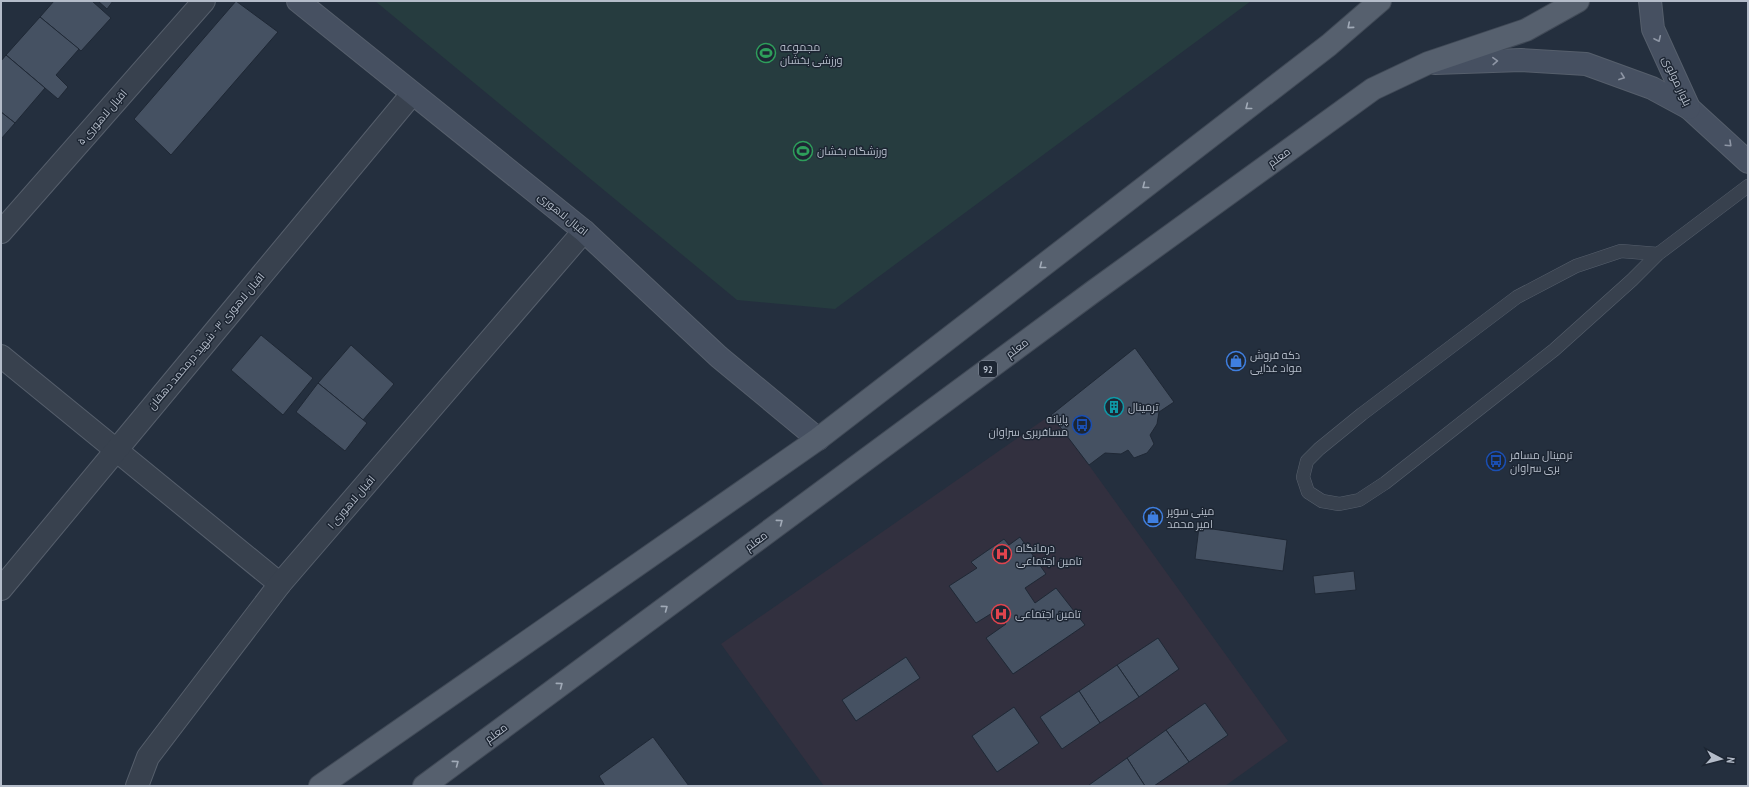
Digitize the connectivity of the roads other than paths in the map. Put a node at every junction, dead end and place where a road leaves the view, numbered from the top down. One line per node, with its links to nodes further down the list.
1 (204, 1): 12 (street, اقبال لاهوری ۵)
2 (298, 1): 7 (street, اقبال لاهوری)
3 (1380, 1): 15 (main road, one-way to 15)
4 (1578, 1): 6 (main road, معلم / 92)
5 (1650, 1): 8 (street, بلوار مولوی, one-way to 8)
6 (1428, 63): 8 (street, one-way to 8); 21 (main road, معلم / 92, one-way to 6)
7 (412, 94): 11 (street, اقبال لاهوری); 16 (street, اقبال لاهوری ۳ - شهید درمحمد دهقان)
8 (1689, 108): 9 (street, بلوار مولوی, one-way to 9)
9 (1748, 162)
10 (1748, 186): 13 (lane)
11 (584, 231): 15 (street, اقبال لاهوری); 17 (street, اقبال لاهوری ۱)
12 (1, 232)
13 (1658, 254): 13 (lane)
14 (1, 356): 16 (street)
15 (818, 439): 20 (main road)
16 (116, 449): 17 (street); 18 (street, اقبال لاهوری ۳ - شهید درمحمد دهقان)
17 (280, 584): 19 (street, اقبال لاهوری ۱)
18 (1, 589)
19 (137, 786)
20 (320, 786)
21 (424, 786)

